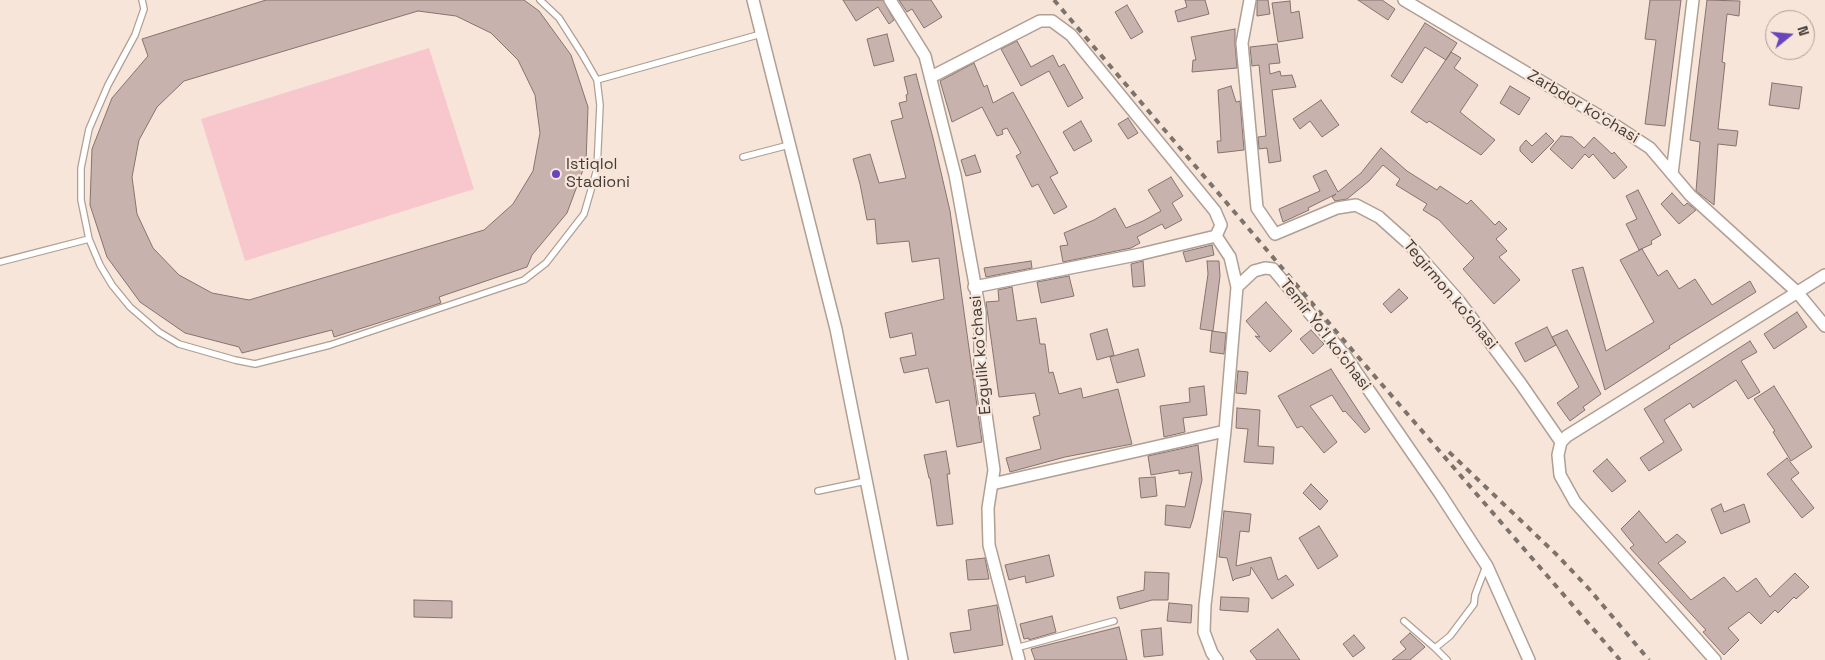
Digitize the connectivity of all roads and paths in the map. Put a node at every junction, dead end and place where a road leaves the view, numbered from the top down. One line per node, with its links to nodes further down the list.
1 (142, 0): 15 (lane)
2 (540, 0): 10 (lane)
3 (753, 0): 8 (street)
4 (890, 0): 9 (street, Ezgulik koʻchasi)
5 (1250, 0): 23 (street, Tegirmon koʻchasi)
6 (1404, 0): 13 (street, Zarbdor koʻchasi)
7 (1693, 0): 13 (street)
8 (761, 34): 10 (lane); 11 (street)
9 (931, 77): 14 (street); 19 (street, Ezgulik koʻchasi)
10 (597, 80): 15 (lane)
11 (789, 145): 12 (lane); 24 (street)
12 (743, 157)
13 (1672, 174): 20 (street, Zarbdor koʻchasi)
14 (1216, 236): 18 (street); 19 (street)
15 (89, 239): 16 (lane)
16 (0, 262)
17 (1825, 275): 20 (street)
18 (1237, 286): 22 (street); 27 (street, Temir Yoʻl koʻchasi)
19 (974, 287): 25 (street, Ezgulik koʻchasi)
20 (1797, 292): 21 (street, Zarbdor koʻchasi); 23 (street)
21 (1825, 326)
22 (1225, 431): 25 (street); 34 (street)
23 (1562, 442): 37 (street)
24 (866, 481): 26 (lane); 32 (street)
25 (992, 484): 30 (street, Ezgulik koʻchasi)
26 (818, 491)
27 (1487, 566): 31 (lane); 36 (street, Temir Yoʻl koʻchasi)
28 (1114, 621): 30 (lane)
29 (1404, 621): 31 (lane)
30 (1016, 648): 33 (street, Ezgulik koʻchasi)
31 (1435, 648): 35 (lane)
32 (902, 660)
33 (1019, 660)
34 (1217, 660)
35 (1447, 660)
36 (1529, 660)
37 (1715, 660)

